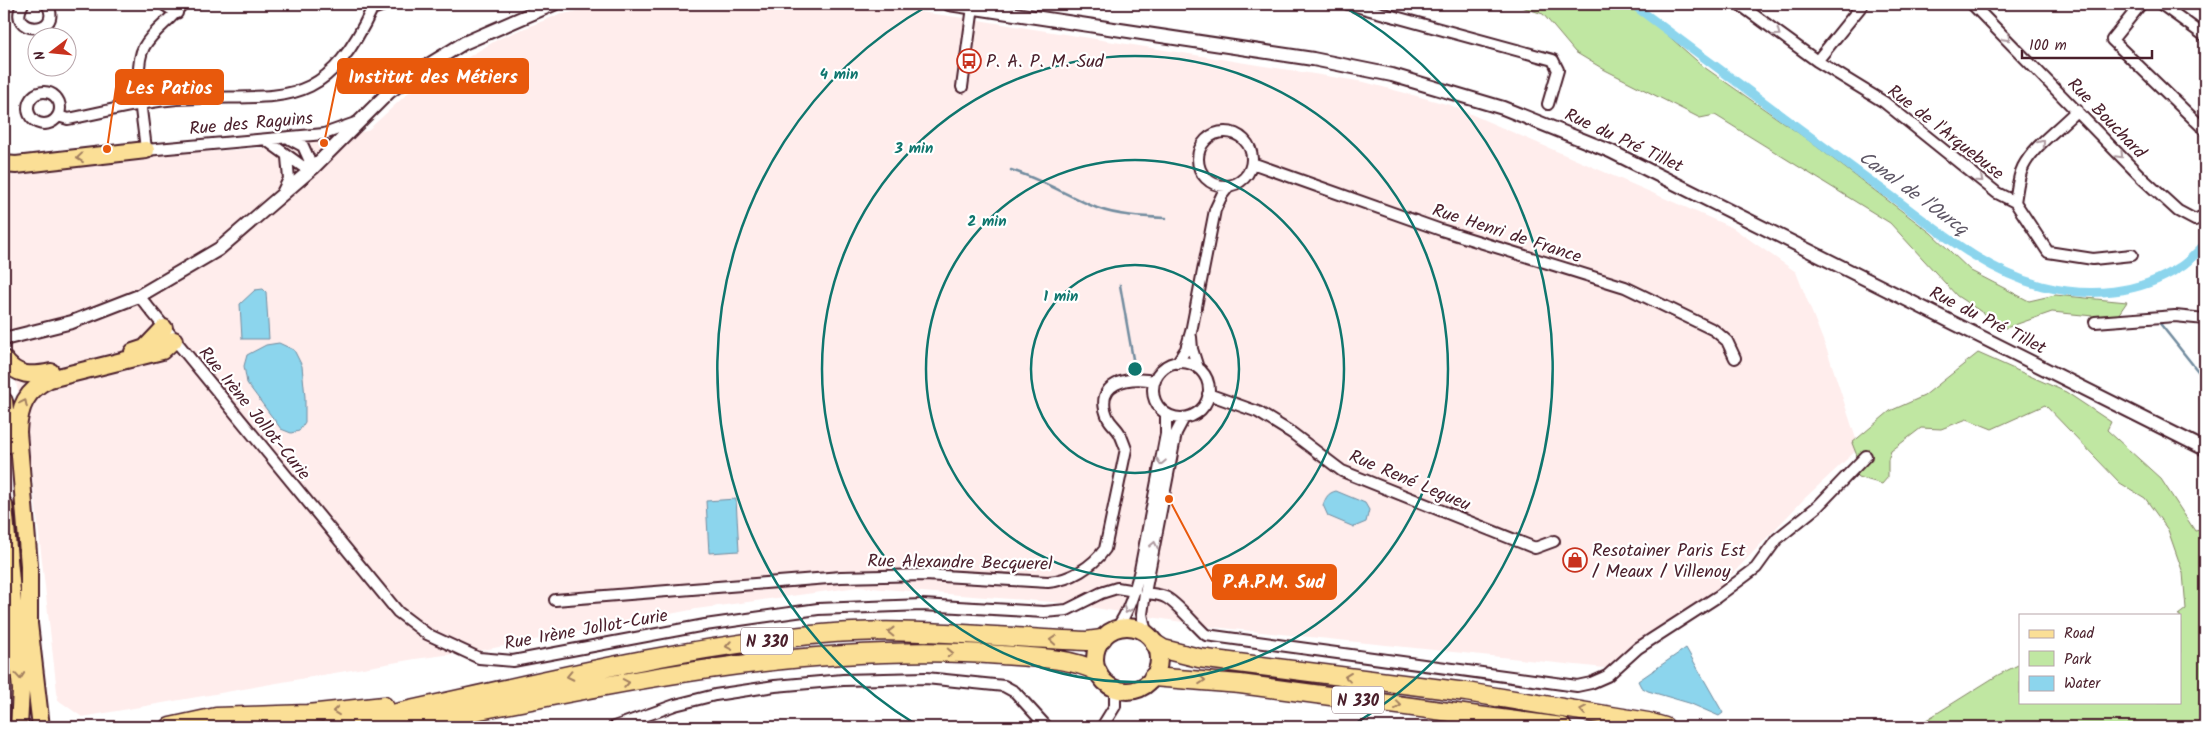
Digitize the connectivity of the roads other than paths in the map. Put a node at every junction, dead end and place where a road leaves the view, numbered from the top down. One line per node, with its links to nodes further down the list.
1 (23, 4): 2 (street)
2 (47, 4)
3 (163, 4): 15 (street)
4 (387, 4): 13 (street)
5 (554, 4): 23 (street)
6 (949, 4): 14 (street)
7 (1348, 4): 19 (street)
8 (1739, 4): 17 (street, Rue de l'Arquebuse, one-way to 17)
9 (1863, 4): 17 (street)
10 (1972, 4): 21 (street, Rue Bouchard, one-way to 21)
11 (2141, 4): 24 (street)
12 (2161, 4): 16 (street)
13 (371, 6): 20 (street)
14 (978, 6): 18 (street); 54 (street, Rue du Pré Tillet)
15 (180, 8): 20 (street)
16 (2205, 36)
17 (1817, 61): 35 (street, Rue de l'Arquebuse, one-way to 35)
18 (962, 87)
19 (1548, 104)
20 (142, 105): 22 (street); 27 (street)
21 (2077, 110): 35 (street, one-way to 21); 37 (street, Rue Bouchard, one-way to 37)
22 (58, 116)
23 (358, 122): 25 (street, Rue des Raguins); 31 (street)
24 (2205, 130)
25 (289, 138): 26 (street, Rue des Raguins); 31 (street)
26 (266, 140): 27 (street, Rue des Raguins); 28 (street)
27 (146, 150): 30 (main road, one-way to 30)
28 (287, 157): 31 (street); 34 (street)
29 (1252, 163): 32 (street); 33 (street); 45 (street, Rue Henri de France)
30 (4, 164)
31 (313, 168): 34 (street)
32 (1212, 183): 33 (street); 36 (street)
33 (1229, 186): 36 (street)
34 (282, 195): 39 (street)
35 (2015, 202): 38 (street, Rue de l'Arquebuse)
36 (1215, 210): 42 (street)
37 (2205, 216)
38 (2132, 254)
39 (138, 296): 43 (street, Rue Irène Jollot-Curie); 44 (street)
40 (2205, 319): 41 (street)
41 (2094, 322)
42 (1191, 332): 47 (street); 48 (street)
43 (169, 334): 46 (main road); 58 (street, Rue Irène Jollot-Curie); 61 (main road, one-way to 43)
44 (4, 340)
45 (1735, 358)
46 (4, 360)
47 (1177, 363): 48 (street); 49 (street)
48 (1198, 368): 50 (street)
49 (1155, 381): 52 (street); 60 (street, Rue Alexandre Becquerel)
50 (1208, 394): 53 (street); 57 (street, Rue René Legueu)
51 (4, 401): 61 (main road)
52 (1166, 414): 53 (street); 58 (street, one-way to 58)
53 (1184, 418): 59 (street, one-way to 53)
54 (2205, 449)
55 (1866, 456): 59 (street)
56 (4, 505): 70 (main road, one-way to 70)
57 (1554, 541)
58 (1135, 591): 62 (street, one-way to 62)
59 (1146, 593): 64 (street)
60 (555, 600)
61 (29, 625): 71 (main road)
62 (1116, 629): 63 (main road); 64 (main road, N 330)
63 (1102, 639): 65 (main road); 69 (highway, N 330, one-way to 69)
64 (1151, 639): 66 (main road); 80 (highway, N 330, one-way to 64)
65 (1098, 672): 67 (main road, N 330); 68 (highway, N 330, one-way to 65)
66 (1153, 677): 67 (main road); 79 (highway, N 330, one-way to 79)
67 (1115, 688): 78 (street)
68 (526, 702): 74 (highway, N 330); 75 (highway)
69 (437, 705): 72 (highway, one-way to 72); 73 (highway, N 330)
70 (19, 727)
71 (41, 727)
72 (170, 727)
73 (331, 727)
74 (392, 727)
75 (448, 727)
76 (614, 727): 77 (street)
77 (1047, 727)
78 (1102, 727)
79 (1562, 727)
80 (1665, 727)

